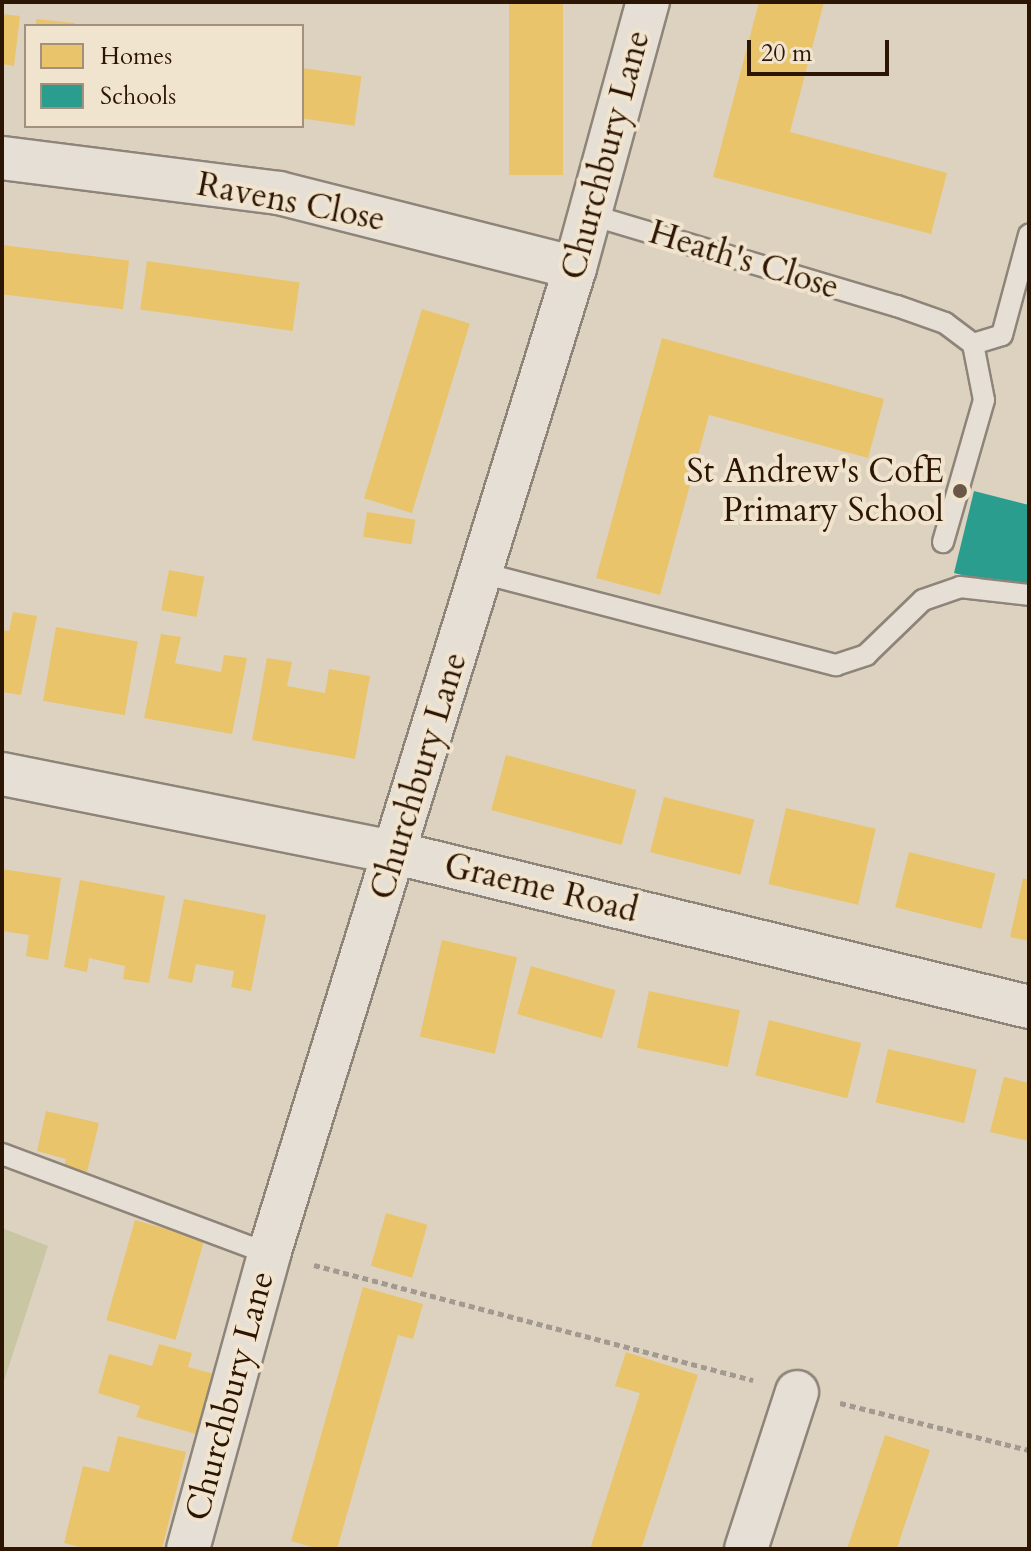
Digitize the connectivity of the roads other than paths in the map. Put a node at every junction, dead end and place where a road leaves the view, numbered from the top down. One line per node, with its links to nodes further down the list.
1 (648, 2): 3 (street, Churchbury Lane)
2 (2, 158): 5 (street, Ravens Close)
3 (591, 215): 5 (street, Churchbury Lane); 6 (lane, Heath's Close)
4 (1029, 235): 6 (lane)
5 (575, 268): 8 (street, Churchbury Lane)
6 (973, 344): 7 (lane)
7 (943, 542)
8 (482, 573): 9 (lane); 11 (street, Churchbury Lane)
9 (1029, 595)
10 (2, 774): 11 (street, Graeme Road)
11 (396, 853): 12 (street, Graeme Road); 14 (street, Churchbury Lane)
12 (1029, 1007)
13 (2, 1154): 14 (lane)
14 (269, 1254): 16 (street, Churchbury Lane)
15 (797, 1392): 17 (street)
16 (188, 1549)
17 (746, 1549)

